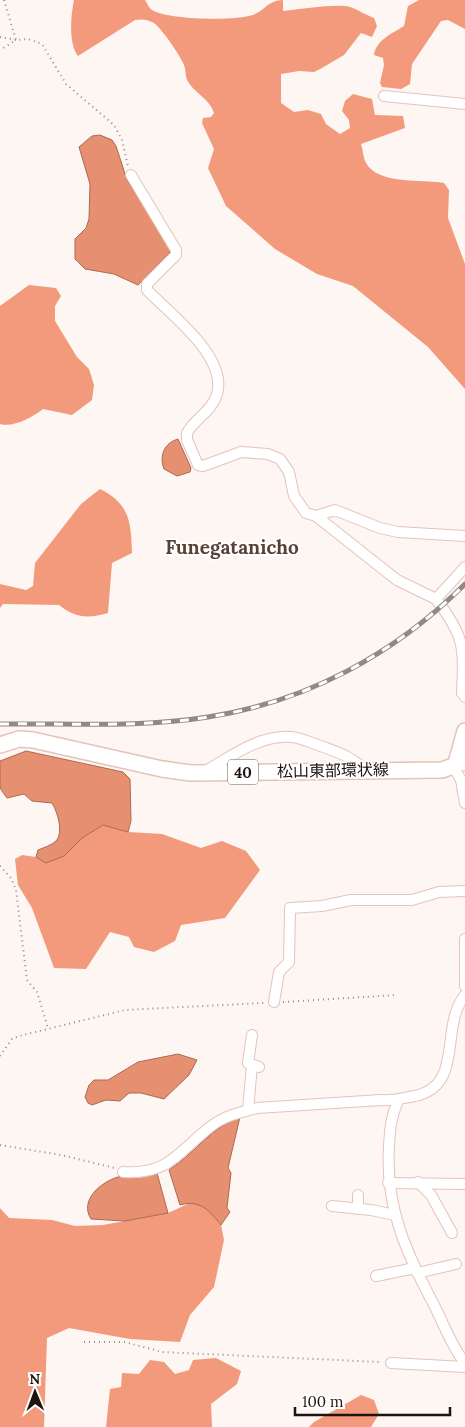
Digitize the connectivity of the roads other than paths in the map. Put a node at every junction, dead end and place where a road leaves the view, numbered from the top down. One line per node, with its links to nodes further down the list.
1 (384, 96): 2 (street)
2 (465, 104)
3 (131, 175): 4 (street)
4 (316, 516): 5 (street); 7 (street)
5 (465, 536)
6 (465, 567): 7 (street)
7 (436, 600): 8 (street)
8 (465, 697)
9 (465, 731): 11 (main road)
10 (0, 745): 13 (main road, 松山東部環状線 / 40)
11 (459, 766): 12 (main road, 松山東部環状線 / 40); 14 (street)
12 (365, 770): 13 (main road, 松山東部環状線 / 40); 13 (street)
13 (203, 773)
14 (465, 803)
15 (465, 891): 19 (street)
16 (465, 939): 17 (street)
17 (465, 986)
18 (465, 995): 21 (street)
19 (274, 1002)
20 (252, 1035): 22 (street)
21 (398, 1101): 22 (street); 25 (street)
22 (248, 1110): 23 (street)
23 (123, 1172)
24 (418, 1182): 25 (street); 26 (street); 31 (street)
25 (388, 1183): 30 (street)
26 (465, 1184)
27 (358, 1195): 29 (street)
28 (332, 1206): 29 (street)
29 (358, 1209): 30 (street)
30 (395, 1216): 33 (street)
31 (452, 1233)
32 (456, 1264): 33 (street)
33 (416, 1271): 34 (street); 36 (street)
34 (376, 1276)
35 (391, 1363): 36 (street)
36 (465, 1365)

